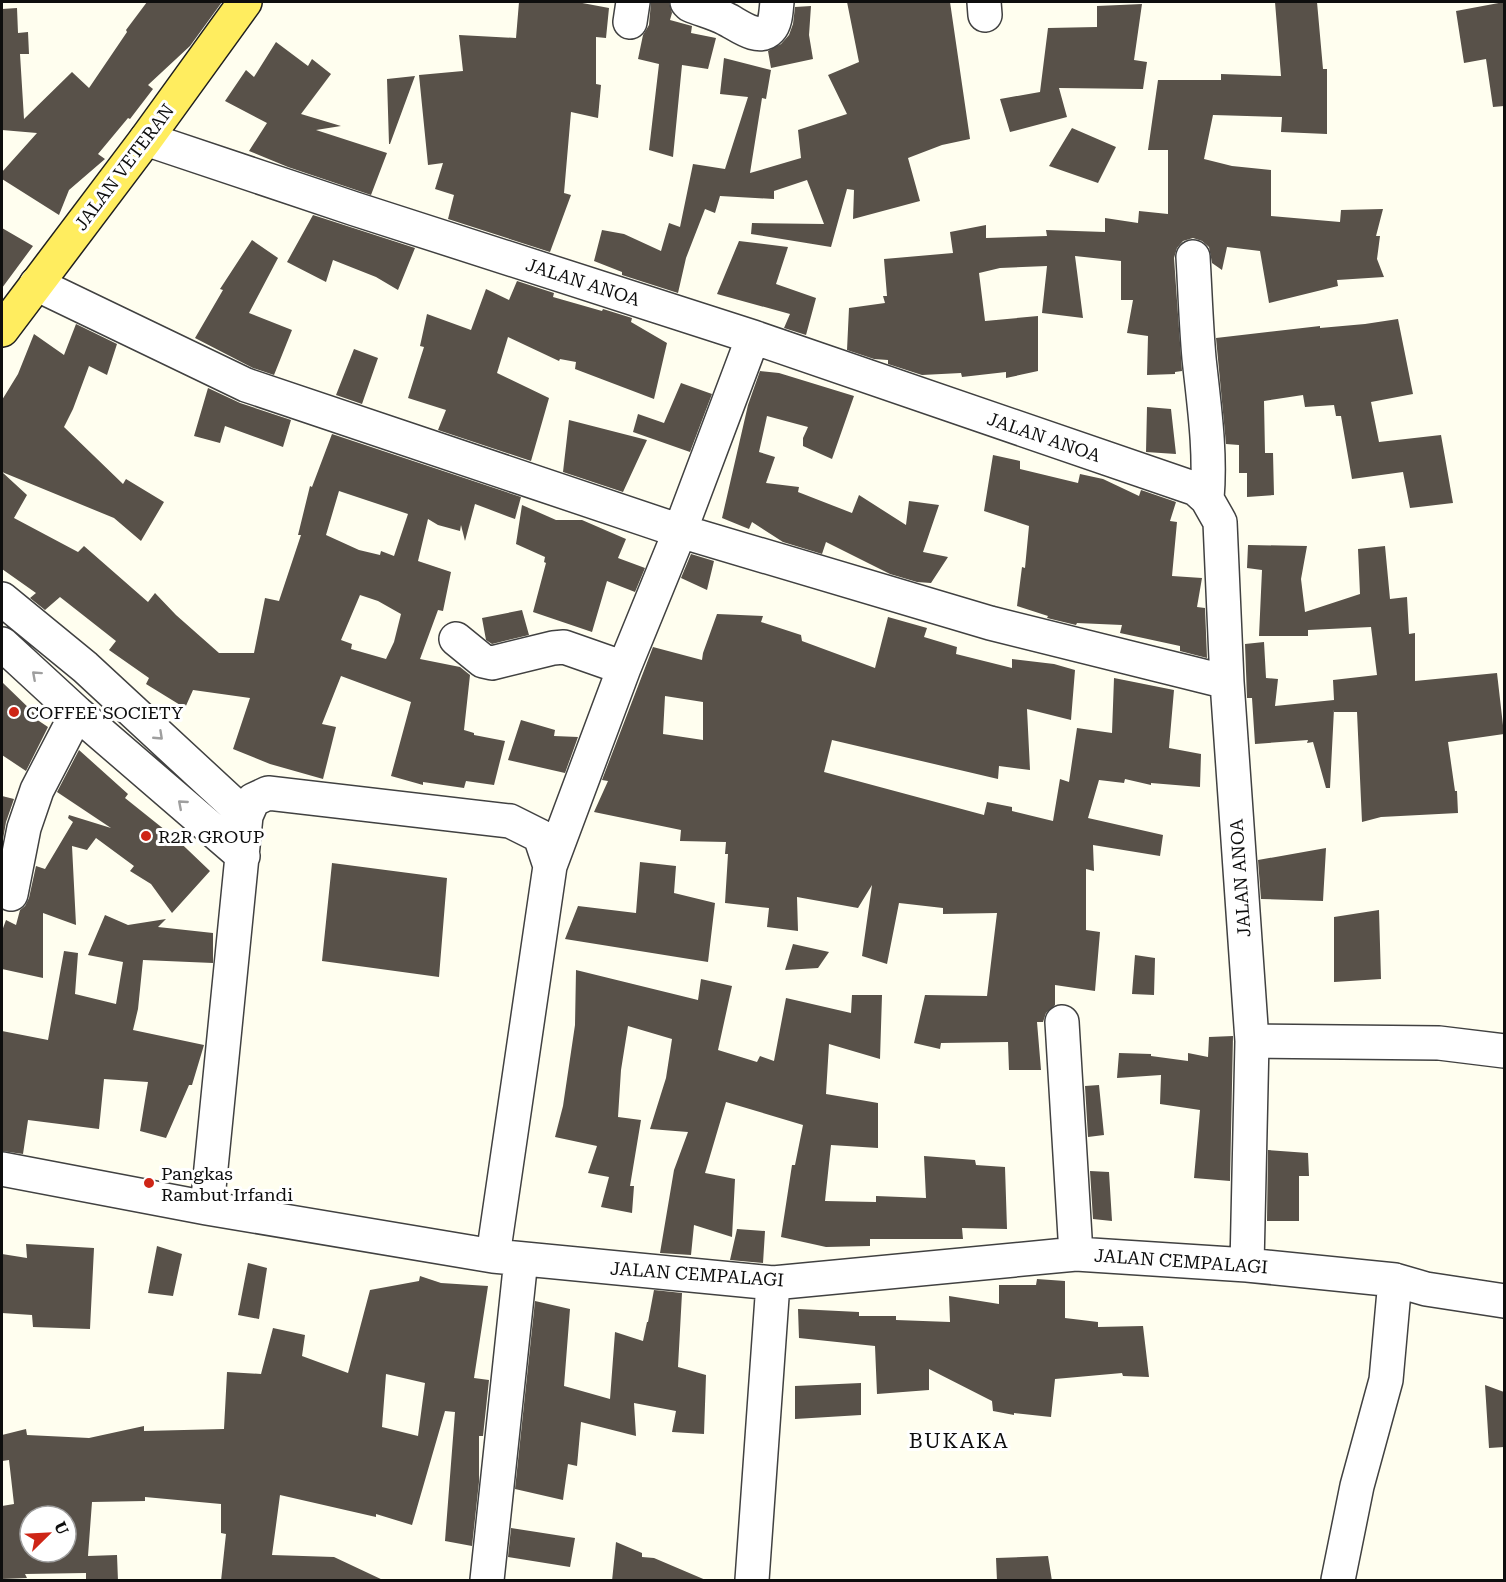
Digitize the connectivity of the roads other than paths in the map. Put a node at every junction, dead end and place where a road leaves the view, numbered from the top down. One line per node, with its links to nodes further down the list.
1 (245, 2): 4 (main road, JALAN VETERAN)
2 (687, 2): 3 (street)
3 (777, 2)
4 (146, 139): 6 (main road, JALAN VETERAN); 8 (street, JALAN ANOA)
5 (1193, 257): 9 (street)
6 (36, 285): 7 (main road, JALAN VETERAN); 10 (street)
7 (2, 330)
8 (753, 337): 9 (street, JALAN ANOA); 10 (street)
9 (1207, 500): 15 (street, JALAN ANOA)
10 (680, 531): 14 (street); 15 (street)
11 (2, 599): 17 (street, one-way to 17)
12 (456, 639): 14 (street)
13 (2, 644): 16 (street, one-way to 13)
14 (624, 668): 19 (street)
15 (1227, 682): 22 (street, JALAN ANOA)
16 (77, 713): 18 (street, one-way to 16); 20 (street)
17 (246, 816): 18 (street); 19 (street)
18 (243, 856): 25 (street)
19 (550, 866): 27 (street)
20 (11, 894)
21 (1062, 1022): 26 (street)
22 (1252, 1041): 23 (street); 28 (street, JALAN ANOA)
23 (1504, 1051)
24 (2, 1169): 25 (street, JALAN CEMPALAGI)
25 (207, 1208): 27 (street, JALAN CEMPALAGI)
26 (1076, 1254): 28 (street, JALAN CEMPALAGI); 30 (street, JALAN CEMPALAGI)
27 (507, 1257): 30 (street, JALAN CEMPALAGI); 32 (street)
28 (1247, 1265): 29 (street, JALAN CEMPALAGI)
29 (1395, 1280): 31 (street, JALAN CEMPALAGI); 34 (street)
30 (773, 1283): 33 (street)
31 (1504, 1301)
32 (487, 1581)
33 (752, 1581)
34 (1338, 1581)

